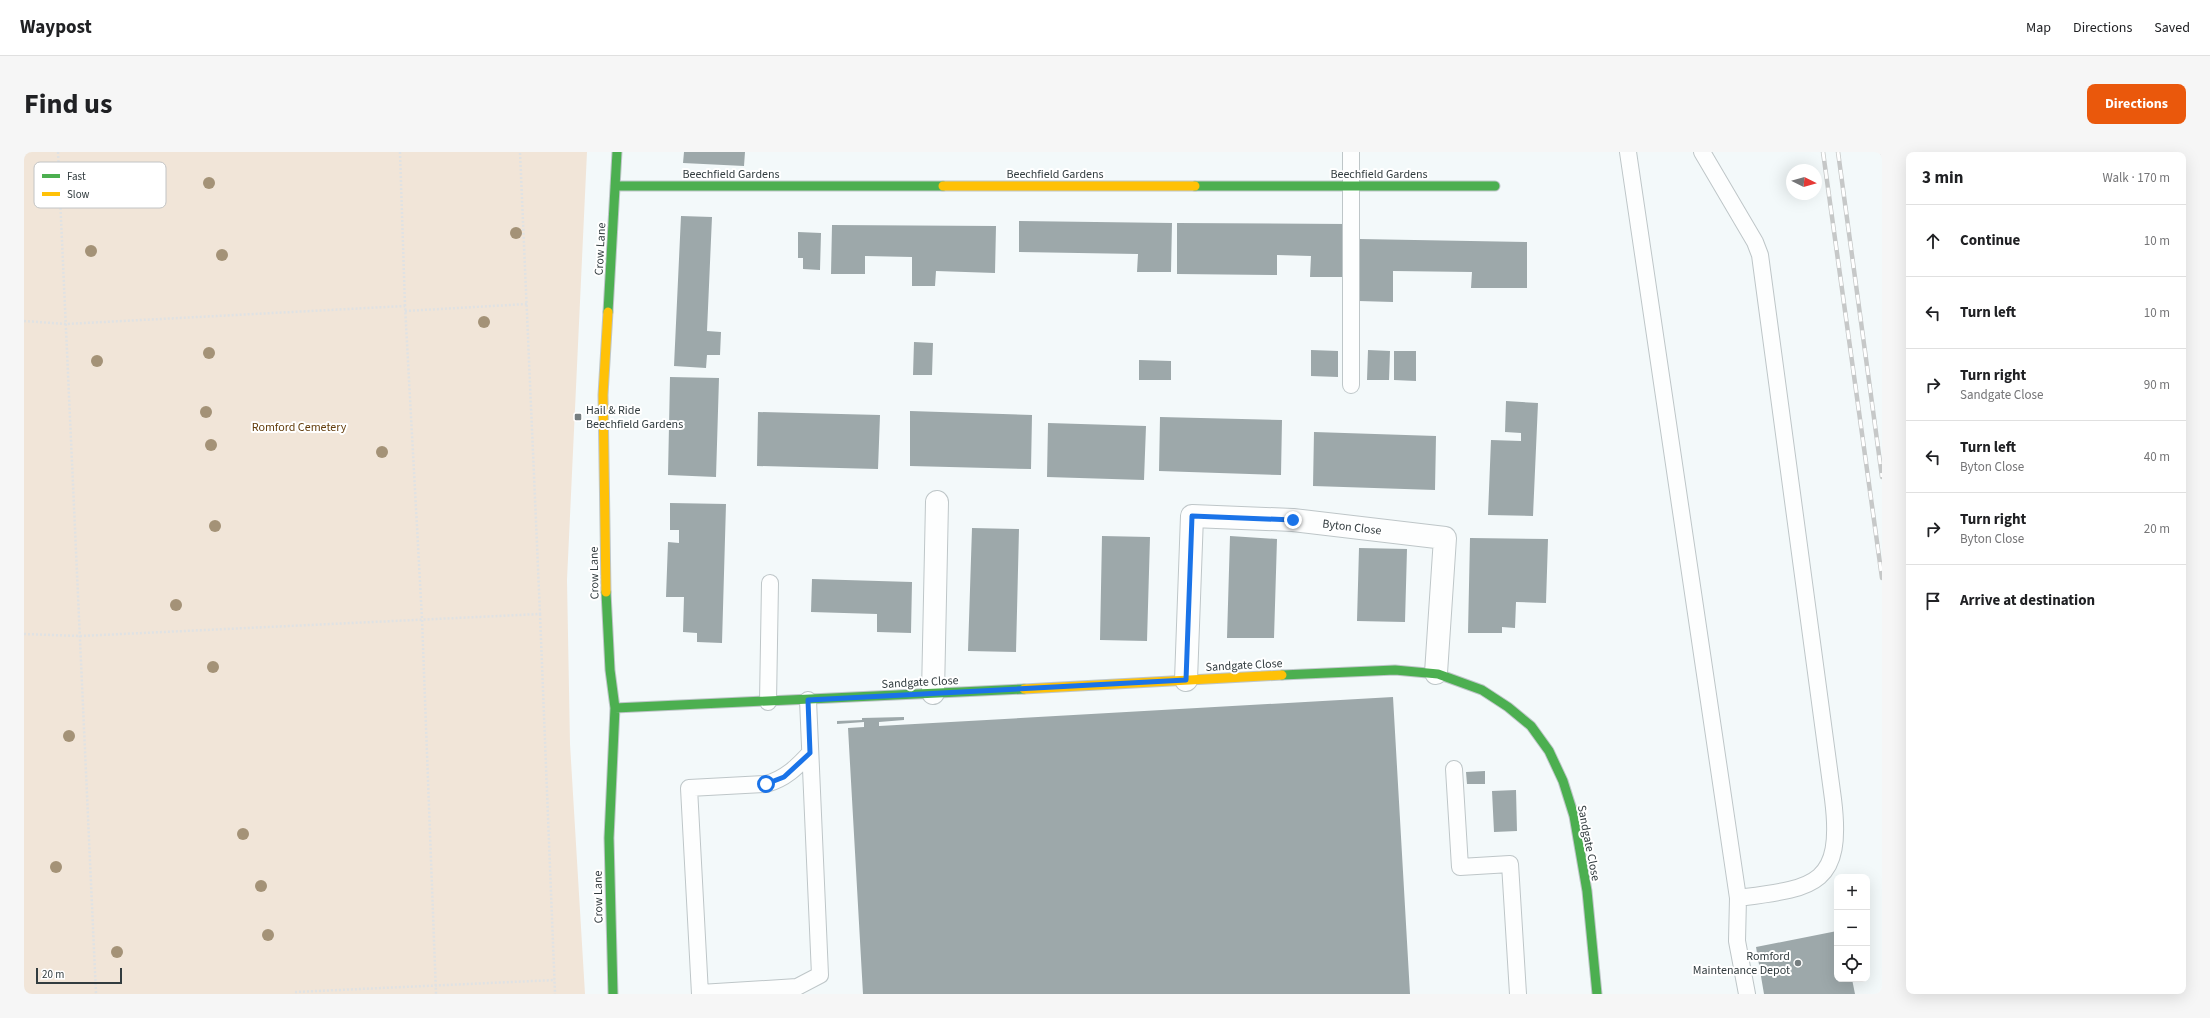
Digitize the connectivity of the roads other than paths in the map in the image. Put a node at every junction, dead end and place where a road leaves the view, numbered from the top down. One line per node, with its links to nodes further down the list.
1 (617, 152): 5 (street, Crow Lane)
2 (1351, 152): 6 (lane)
3 (1628, 152): 19 (lane)
4 (1702, 152): 19 (lane)
5 (615, 186): 6 (street, Beechfield Gardens); 16 (street, Crow Lane)
6 (1352, 186): 7 (street, Beechfield Gardens); 8 (lane)
7 (1495, 186)
8 (1351, 385)
9 (937, 502): 13 (street)
10 (770, 583): 15 (lane)
11 (1436, 673): 12 (street, Sandgate Close); 12 (street, Byton Close); 23 (street, Sandgate Close)
12 (1186, 680): 13 (street, Sandgate Close)
13 (933, 693): 14 (street, Sandgate Close)
14 (808, 700): 15 (street, Sandgate Close); 17 (lane)
15 (768, 702): 16 (street, Sandgate Close)
16 (615, 708): 20 (street, Crow Lane)
17 (810, 753): 21 (lane); 21 (lane)
18 (1454, 769): 22 (lane)
19 (1738, 898): 24 (lane)
20 (613, 994)
21 (700, 994)
22 (1518, 994)
23 (1597, 994)
24 (1747, 994)

